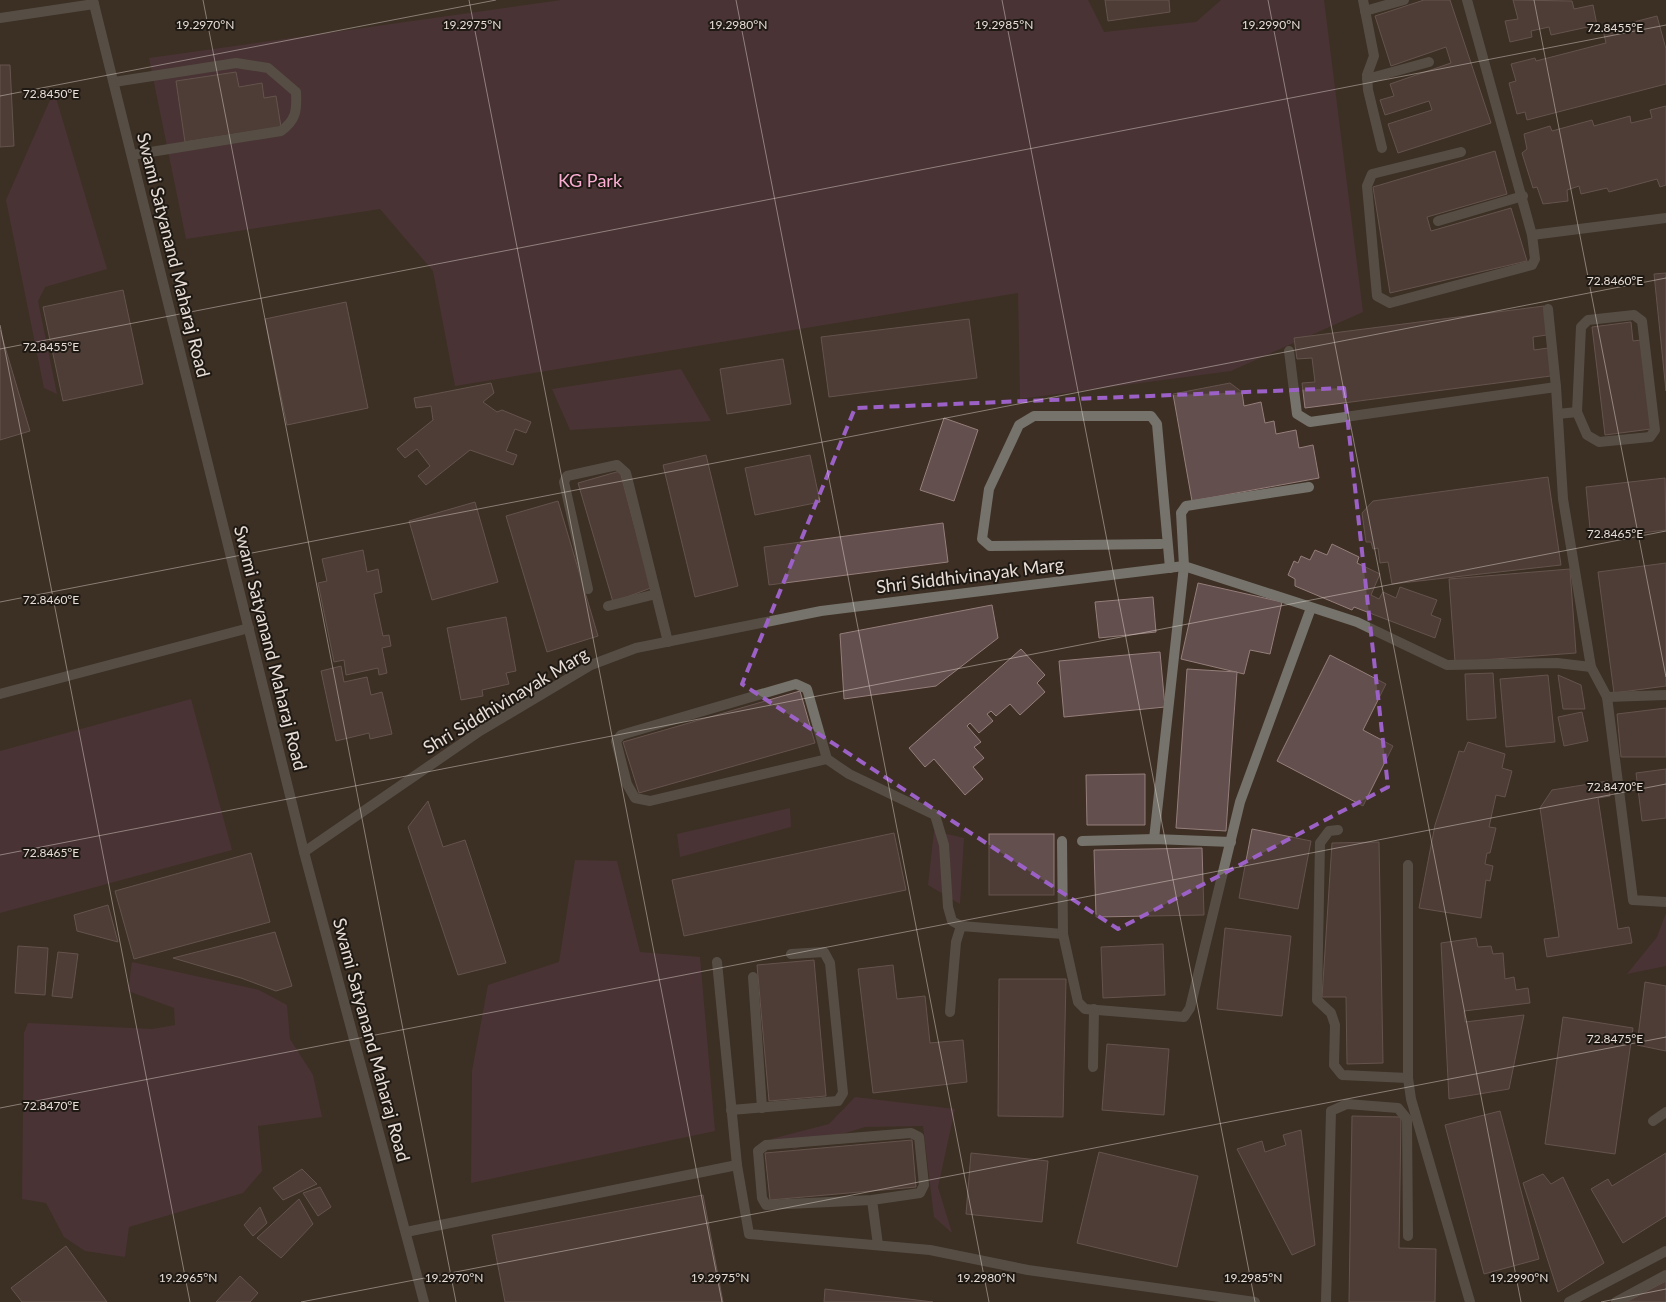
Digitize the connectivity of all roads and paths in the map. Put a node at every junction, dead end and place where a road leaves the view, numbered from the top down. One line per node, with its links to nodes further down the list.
1 (1363, 0): 5 (street)
2 (1404, 0): 5 (street)
3 (1467, 0): 13 (street)
4 (94, 2): 6 (street); 9 (street, Swami Satyanand Maharaj Road)
5 (1365, 12): 8 (street)
6 (0, 18)
7 (1429, 62): 8 (street)
8 (1367, 79): 10 (street)
9 (114, 82): 12 (street, Swami Satyanand Maharaj Road); 12 (street)
10 (1382, 148)
11 (1461, 152): 16 (street)
12 (132, 155): 30 (street, Swami Satyanand Maharaj Road)
13 (1522, 196): 15 (street); 16 (street)
14 (1666, 218): 16 (street)
15 (1438, 221)
16 (1532, 235)
17 (1548, 309): 19 (street)
18 (1289, 351): 19 (street)
19 (1556, 388): 21 (street)
20 (1577, 412): 20 (street); 21 (street)
21 (1558, 414): 32 (street)
22 (1309, 487): 24 (street)
23 (1161, 544): 25 (street)
24 (1184, 566): 25 (street, Shri Siddhivinayak Marg); 29 (street, Shri Siddhivinayak Marg); 38 (street)
25 (1170, 568): 31 (street, Shri Siddhivinayak Marg)
26 (588, 589): 27 (street)
27 (656, 594): 28 (street); 31 (street)
28 (608, 606)
29 (1311, 608): 32 (street, Shri Siddhivinayak Marg); 41 (street)
30 (249, 628): 33 (street); 42 (street, Swami Satyanand Maharaj Road)
31 (668, 642): 42 (street, Shri Siddhivinayak Marg)
32 (1591, 667): 35 (street)
33 (0, 694)
34 (1666, 695): 35 (street)
35 (1606, 697): 44 (street)
36 (827, 759): 36 (street); 45 (street)
37 (1338, 830): 53 (street)
38 (1154, 839): 40 (street); 41 (street)
39 (1062, 841): 46 (street)
40 (1082, 841)
41 (1231, 842): 50 (street)
42 (304, 852): 60 (street, Swami Satyanand Maharaj Road)
43 (1408, 865): 53 (street)
44 (1666, 902)
45 (961, 926): 46 (street); 51 (street)
46 (1063, 934): 50 (street)
47 (791, 954): 54 (street)
48 (717, 962): 55 (street)
49 (753, 978): 54 (street)
50 (1094, 1009): 52 (street)
51 (950, 1012)
52 (1093, 1067)
53 (1408, 1078): 68 (street)
54 (762, 1108): 55 (street)
55 (732, 1110): 58 (street)
56 (1666, 1112): 57 (street)
57 (1653, 1122)
58 (737, 1165): 60 (street); 62 (street)
59 (872, 1200): 59 (street); 62 (street)
60 (406, 1232): 65 (street, Swami Satyanand Maharaj Road)
61 (1408, 1236): 67 (street)
62 (878, 1245): 66 (street)
63 (1666, 1251): 69 (street)
64 (1666, 1275): 70 (street)
65 (424, 1302)
66 (1255, 1302)
67 (1326, 1302)
68 (1470, 1302)
69 (1569, 1302)
70 (1616, 1302)

